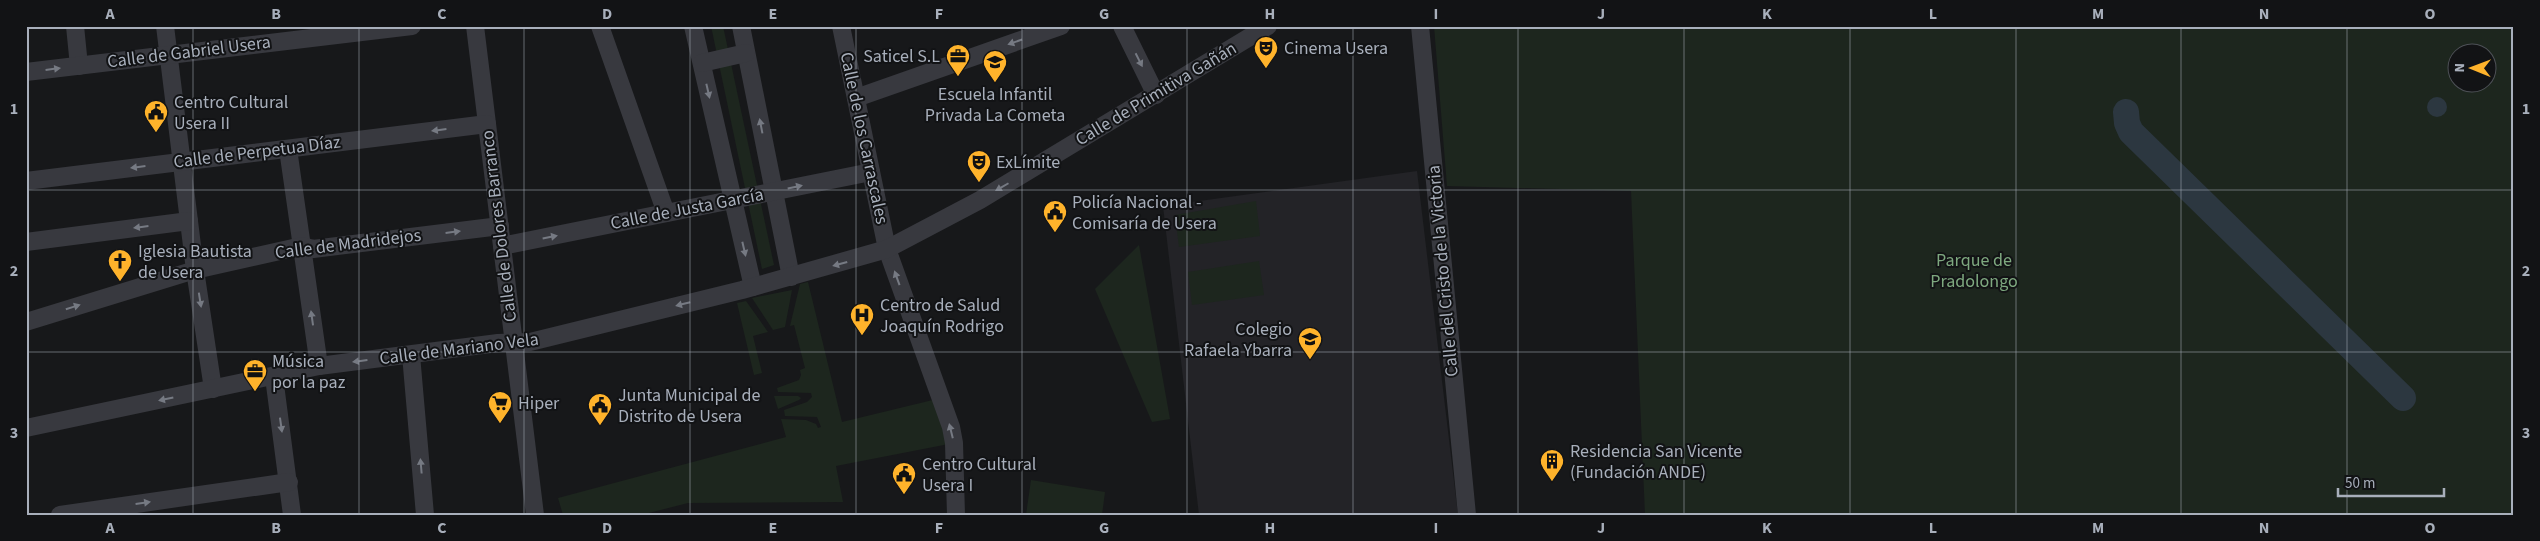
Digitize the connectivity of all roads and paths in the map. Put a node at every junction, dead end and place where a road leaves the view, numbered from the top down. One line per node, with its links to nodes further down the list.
1 (75, 26): 17 (street)
2 (164, 26): 14 (street)
3 (412, 26): 14 (street, Calle de Gabriel Usera)
4 (475, 26): 21 (street, Calle de Dolores Barranco)
5 (600, 26): 28 (street)
6 (693, 26): 16 (street)
7 (741, 26): 15 (street)
8 (841, 26): 20 (street, Calle de los Carrascales)
9 (1061, 26): 20 (street, one-way to 20)
10 (1122, 26): 19 (street, one-way to 19)
11 (1268, 26): 13 (street, Calle de Primitiva Gañán)
12 (1420, 26): 51 (street, Calle del Cristo de la Victoria)
13 (1243, 34): 19 (street, Calle de Primitiva Gañán)
14 (168, 54): 17 (street, Calle de Gabriel Usera); 23 (street)
15 (746, 54): 16 (street); 26 (street, one-way to 15)
16 (702, 63): 27 (street, one-way to 27)
17 (79, 66): 18 (street, Calle de Gabriel Usera, one-way to 17)
18 (26, 72)
19 (1156, 94): 34 (street, Calle de Primitiva Gañán, one-way to 34)
20 (856, 98): 24 (street, Calle de los Carrascales)
21 (487, 124): 22 (street, Calle de Perpetua Díaz, one-way to 22); 30 (street, Calle de Dolores Barranco)
22 (288, 148): 23 (street, Calle de Perpetua Díaz); 32 (street)
23 (182, 162): 25 (street, Calle de Perpetua Díaz, one-way to 25); 29 (street)
24 (871, 172): 26 (street, Calle de Justa García, one-way to 24); 34 (street, Calle de los Carrascales)
25 (26, 181)
26 (773, 192): 27 (street, Calle de Justa García); 36 (street)
27 (732, 200): 28 (street, Calle de Justa García); 37 (street, one-way to 37)
28 (666, 213): 33 (street, Calle de Justa García, one-way to 28)
29 (189, 221): 31 (street, one-way to 31); 35 (street)
30 (500, 226): 32 (street, Calle de Madridejos, one-way to 30); 33 (street, Calle de Dolores Barranco)
31 (26, 242)
32 (302, 246): 35 (street, Calle de Madridejos); 41 (street, one-way to 32)
33 (502, 246): 39 (street, Calle de Dolores Barranco)
34 (887, 250): 36 (street, Calle de Mariano Vela, one-way to 36); 50 (street, Calle de los Carrascales, one-way to 34)
35 (195, 270): 38 (street, Calle de Madridejos, one-way to 35); 43 (street, one-way to 43)
36 (791, 277): 37 (street, Calle de Mariano Vela)
37 (753, 287): 39 (street, Calle de Mariano Vela, one-way to 39)
38 (26, 322)
39 (512, 343): 40 (street, Calle de Mariano Vela); 49 (street, Calle de Dolores Barranco)
40 (411, 355): 41 (street, Calle de Mariano Vela, one-way to 41); 48 (street, one-way to 40)
41 (320, 366): 42 (street, Calle de Mariano Vela)
42 (274, 376): 43 (street, Calle de Mariano Vela); 45 (street, one-way to 45)
43 (213, 389): 44 (street, Calle de Mariano Vela, one-way to 44)
44 (26, 428)
45 (288, 482): 46 (street, one-way to 45); 47 (street)
46 (60, 515)
47 (292, 515)
48 (425, 515)
49 (536, 515)
50 (956, 515)
51 (1467, 515)

